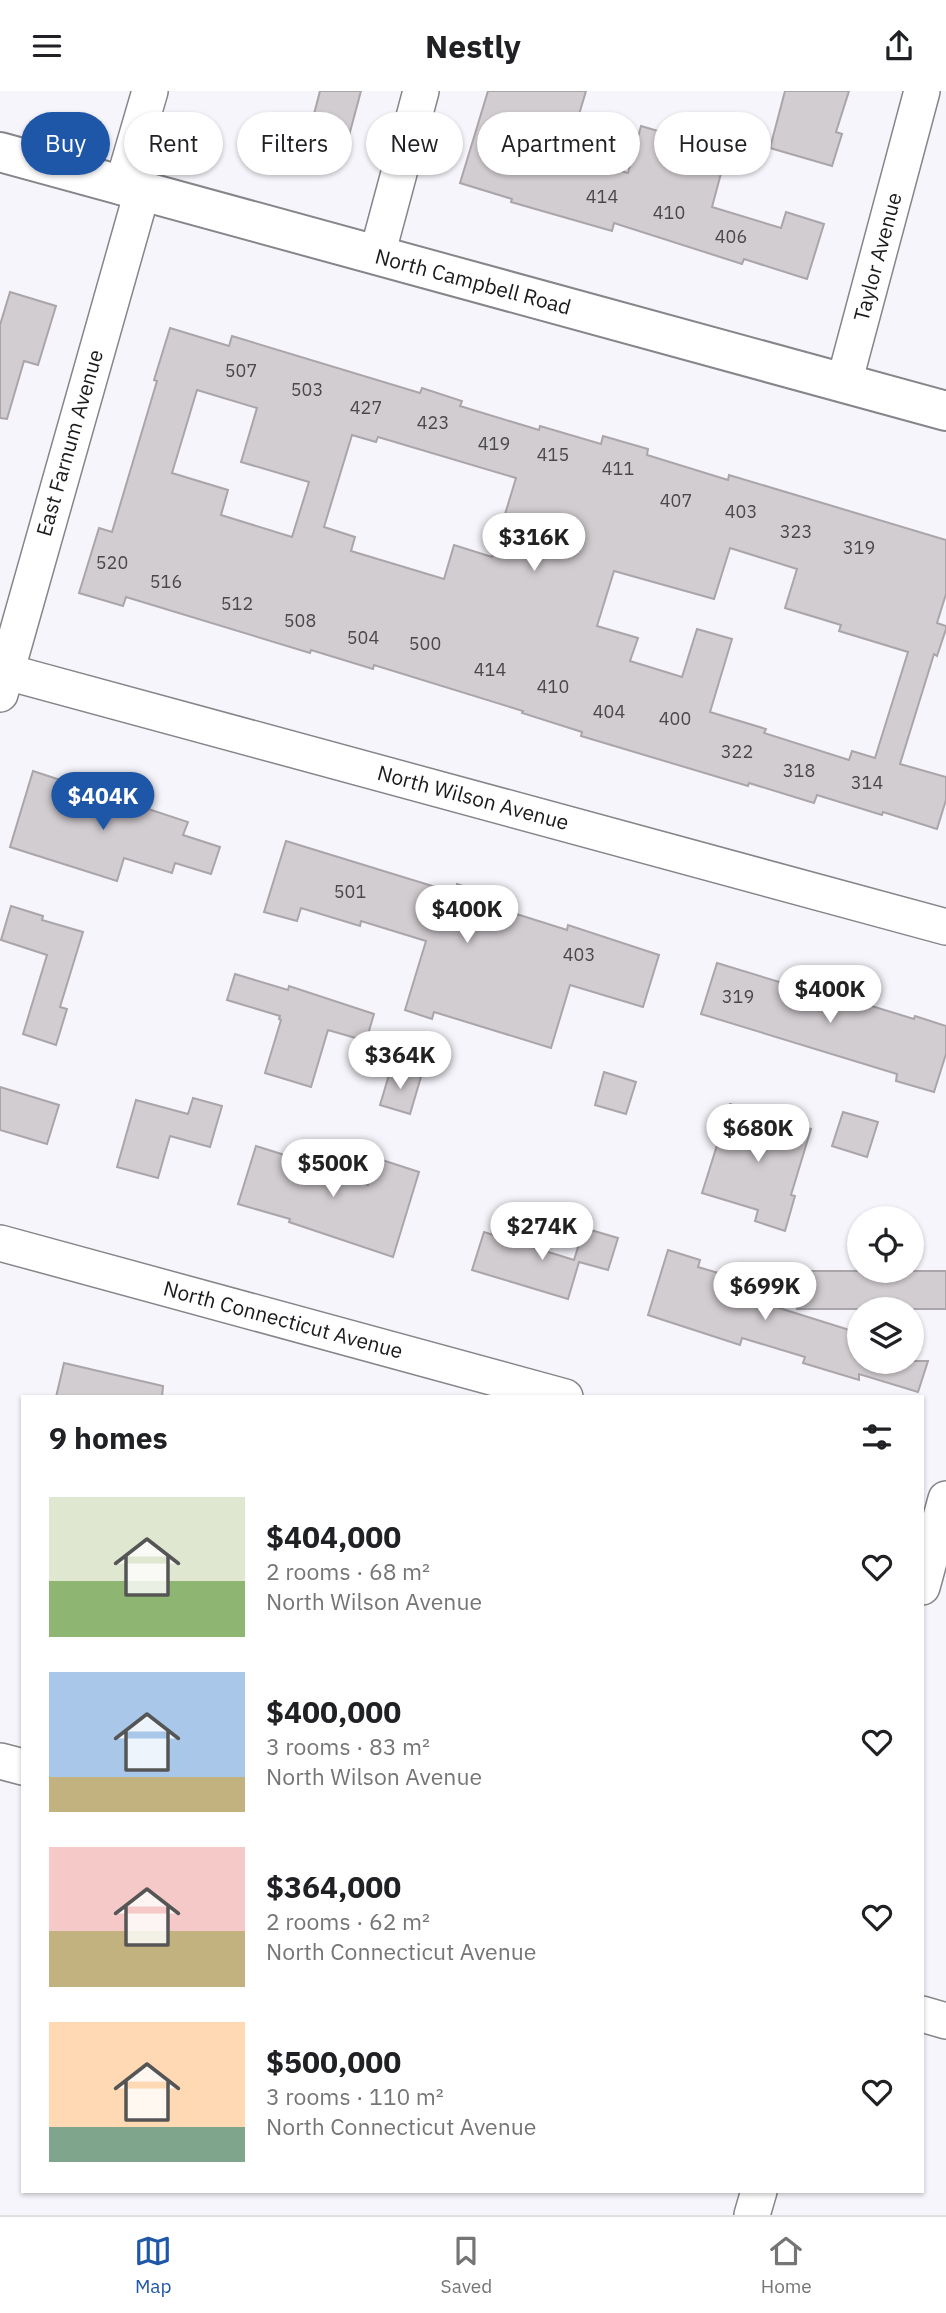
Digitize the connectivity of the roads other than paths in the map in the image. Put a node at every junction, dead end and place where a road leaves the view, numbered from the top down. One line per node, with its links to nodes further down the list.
1 (150, 91): 5 (street, East Farnum Avenue)
2 (421, 91): 6 (street)
3 (922, 91): 7 (street, Taylor Avenue)
4 (0, 152): 5 (street, North Campbell Road)
5 (132, 189): 6 (street, North Campbell Road); 9 (street, East Farnum Avenue)
6 (377, 255): 7 (street, North Campbell Road)
7 (844, 383): 8 (street, North Campbell Road)
8 (946, 411)
9 (2, 679): 10 (street, North Wilson Avenue)
10 (946, 927)
11 (0, 1243): 12 (street, North Connecticut Avenue)
12 (558, 1395)
13 (924, 1494): 14 (street)
14 (946, 1500): 15 (street)
15 (924, 1580)
16 (0, 1761): 17 (street)
17 (21, 1766)
18 (924, 2015): 19 (street)
19 (946, 2021)
20 (758, 2193): 21 (street)
21 (752, 2215)

